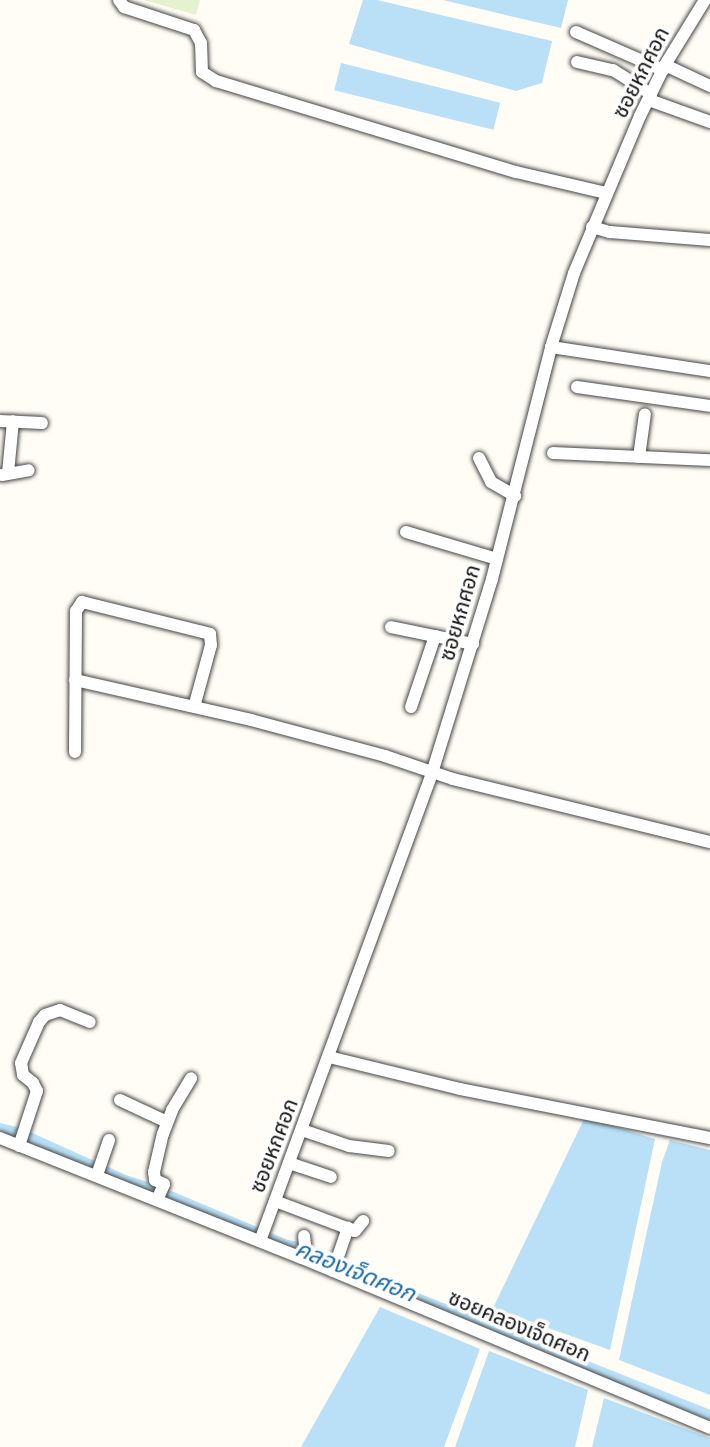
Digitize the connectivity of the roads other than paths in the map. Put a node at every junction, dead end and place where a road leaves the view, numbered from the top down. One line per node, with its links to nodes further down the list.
1 (119, 0): 9 (street)
2 (702, 1): 5 (street, ซอยหกศอก)
3 (576, 32): 5 (street)
4 (578, 62): 7 (street)
5 (666, 68): 6 (street); 7 (street, ซอยหกศอก)
6 (710, 86)
7 (655, 101): 8 (street); 9 (street, ซอยหกศอก)
8 (710, 122)
9 (606, 193): 10 (street, ซอยหกศอก)
10 (601, 230): 11 (street); 12 (street, ซอยหกศอก)
11 (710, 240)
12 (561, 348): 13 (street); 25 (street, ซอยหกศอก)
13 (710, 370)
14 (577, 387): 15 (street)
15 (710, 405)
16 (645, 414): 20 (street)
17 (6, 421): 18 (street); 24 (street)
18 (42, 423)
19 (553, 453): 20 (street)
20 (639, 457): 22 (street)
21 (480, 458): 25 (street)
22 (710, 460)
23 (29, 470): 24 (street)
24 (4, 474)
25 (515, 496): 27 (street, ซอยหกศอก)
26 (406, 532): 27 (street)
27 (497, 559): 30 (street, ซอยหกศอก)
28 (391, 627): 29 (street)
29 (435, 636): 30 (street); 33 (street)
30 (473, 644): 35 (street, ซอยหกศอก)
31 (75, 680): 32 (street); 32 (street); 34 (street)
32 (194, 707): 35 (street)
33 (411, 707)
34 (75, 752)
35 (442, 776): 36 (street); 38 (street, ซอยหกศอก)
36 (710, 842)
37 (90, 1023): 46 (street)
38 (328, 1057): 42 (street, ซอยหกศอก); 44 (street)
39 (191, 1078): 41 (street)
40 (120, 1100): 41 (street)
41 (167, 1122): 51 (street)
42 (310, 1134): 47 (street); 48 (street, ซอยหกศอก)
43 (0, 1138): 46 (street, ซอยคลองเจ็ดศอก)
44 (710, 1138)
45 (109, 1140): 49 (street)
46 (20, 1142): 49 (street, ซอยคลองเจ็ดศอก)
47 (389, 1151)
48 (298, 1166): 50 (street); 52 (street, ซอยหกศอก)
49 (97, 1175): 51 (street, ซอยคลองเจ็ดศอก)
50 (331, 1177)
51 (159, 1194): 55 (street, ซอยคลองเจ็ดศอก)
52 (284, 1203): 54 (street); 55 (street, ซอยหกศอก)
53 (363, 1221): 54 (street)
54 (348, 1228): 56 (street)
55 (260, 1241): 56 (street, ซอยคลองเจ็ดศอก)
56 (335, 1264): 57 (street, ซอยคลองเจ็ดศอก)
57 (710, 1429)

